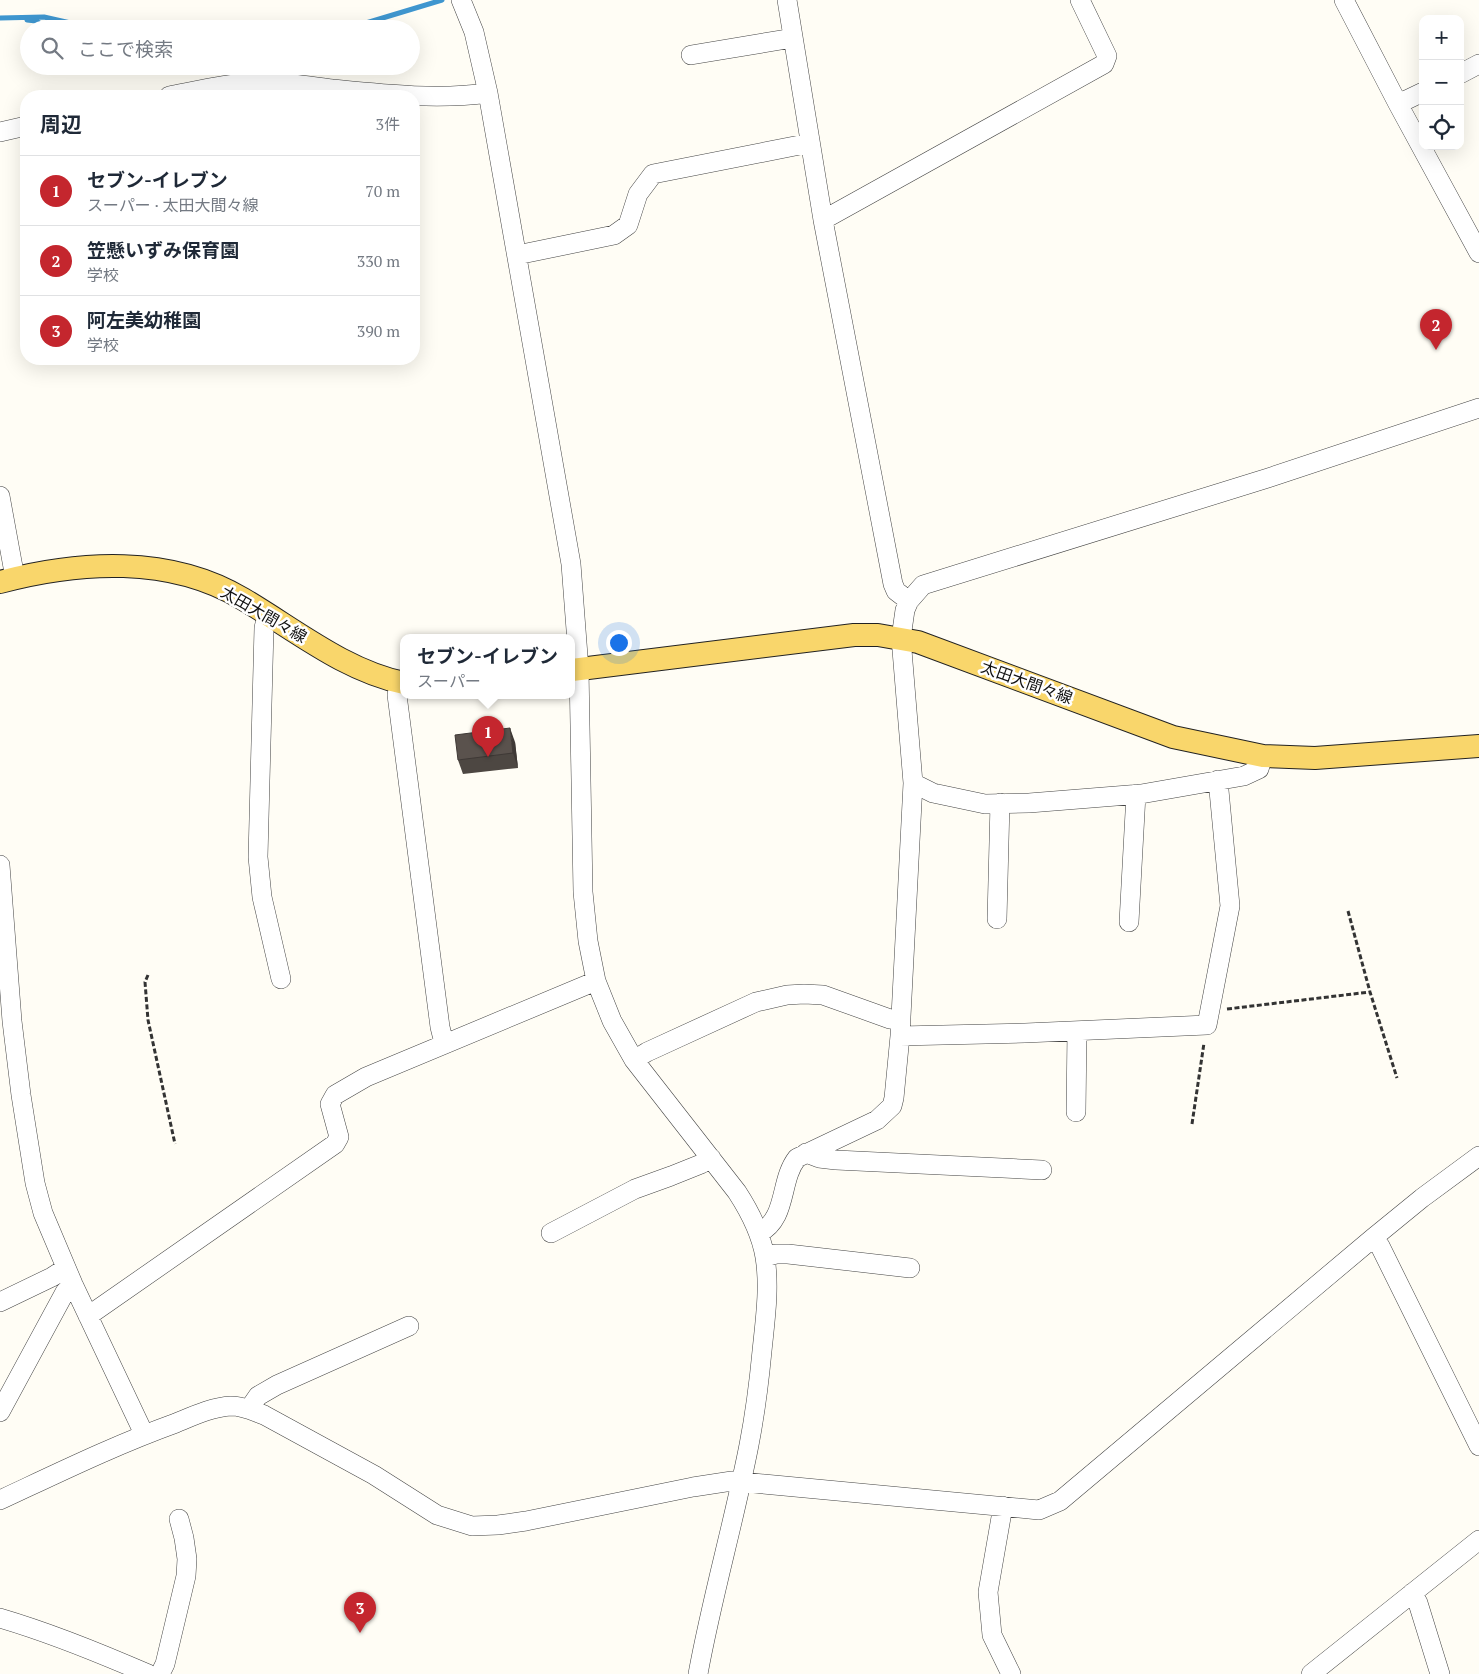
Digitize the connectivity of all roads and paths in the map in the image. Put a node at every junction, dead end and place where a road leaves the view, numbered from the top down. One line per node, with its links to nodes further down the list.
1 (462, 0): 11 (street)
2 (786, 0): 5 (street)
3 (1080, 0): 18 (street)
4 (1344, 0): 14 (street)
5 (793, 38): 6 (street); 17 (street)
6 (691, 55)
7 (1479, 64): 8 (street)
8 (1464, 72)
9 (197, 90): 10 (street)
10 (347, 90)
11 (488, 93): 12 (street); 20 (street)
12 (420, 94)
13 (1419, 94): 14 (street)
14 (1398, 104): 19 (street)
15 (20, 127): 16 (street)
16 (0, 132)
17 (810, 144): 18 (street); 20 (street)
18 (823, 220): 24 (street)
19 (1479, 253)
20 (517, 255): 26 (street)
21 (1479, 408): 24 (street)
22 (0, 496): 23 (street)
23 (7, 580): 25 (main road, 太田大間々線)
24 (909, 601): 27 (street)
25 (268, 615): 29 (main road, 太田大間々線); 43 (street)
26 (574, 634)
27 (901, 638): 28 (main road, 太田大間々線); 32 (main road, 太田大間々線); 34 (street)
28 (575, 670): 44 (street)
29 (400, 681)
30 (400, 688): 50 (street)
31 (1479, 746): 32 (main road, 太田大間々線)
32 (1262, 756): 33 (street)
33 (1218, 780): 35 (street); 46 (street)
34 (913, 783): 36 (street); 47 (street)
35 (1136, 794): 36 (street); 40 (street)
36 (1000, 803): 39 (street)
37 (0, 864): 41 (street)
38 (1348, 911): 45 (path)
39 (997, 919)
40 (1129, 922)
41 (3, 936): 49 (street)
42 (148, 975): 55 (path)
43 (281, 979)
44 (596, 981): 50 (street); 51 (street)
45 (1370, 992): 46 (path); 52 (path)
46 (1208, 1019): 48 (street); 54 (path)
47 (900, 1028): 48 (street); 51 (street); 56 (street)
48 (1077, 1031): 53 (street)
49 (7, 1040): 65 (street)
50 (444, 1043): 67 (street)
51 (634, 1060): 58 (street)
52 (1397, 1078)
53 (1076, 1112)
54 (1192, 1124)
55 (175, 1144)
56 (806, 1153): 59 (street); 61 (street)
57 (1479, 1156): 62 (street)
58 (711, 1158): 60 (street); 61 (street)
59 (1042, 1170)
60 (551, 1233)
61 (759, 1233): 63 (street)
62 (1373, 1238): 72 (street); 75 (street)
63 (765, 1257): 64 (street); 73 (street)
64 (910, 1268)
65 (70, 1276): 66 (street); 67 (street); 70 (street)
66 (0, 1302)
67 (88, 1316): 71 (street)
68 (409, 1326): 69 (street)
69 (249, 1409): 71 (street); 73 (street)
70 (0, 1412)
71 (144, 1434): 74 (street)
72 (1479, 1446)
73 (741, 1481): 75 (street); 82 (street)
74 (0, 1500)
75 (1003, 1506): 83 (street)
76 (178, 1519): 81 (street)
77 (1479, 1540): 78 (street)
78 (1412, 1593): 84 (street); 85 (street)
79 (0, 1618): 80 (street)
80 (148, 1674)
81 (160, 1674)
82 (698, 1674)
83 (1011, 1674)
84 (1312, 1674)
85 (1440, 1674)

